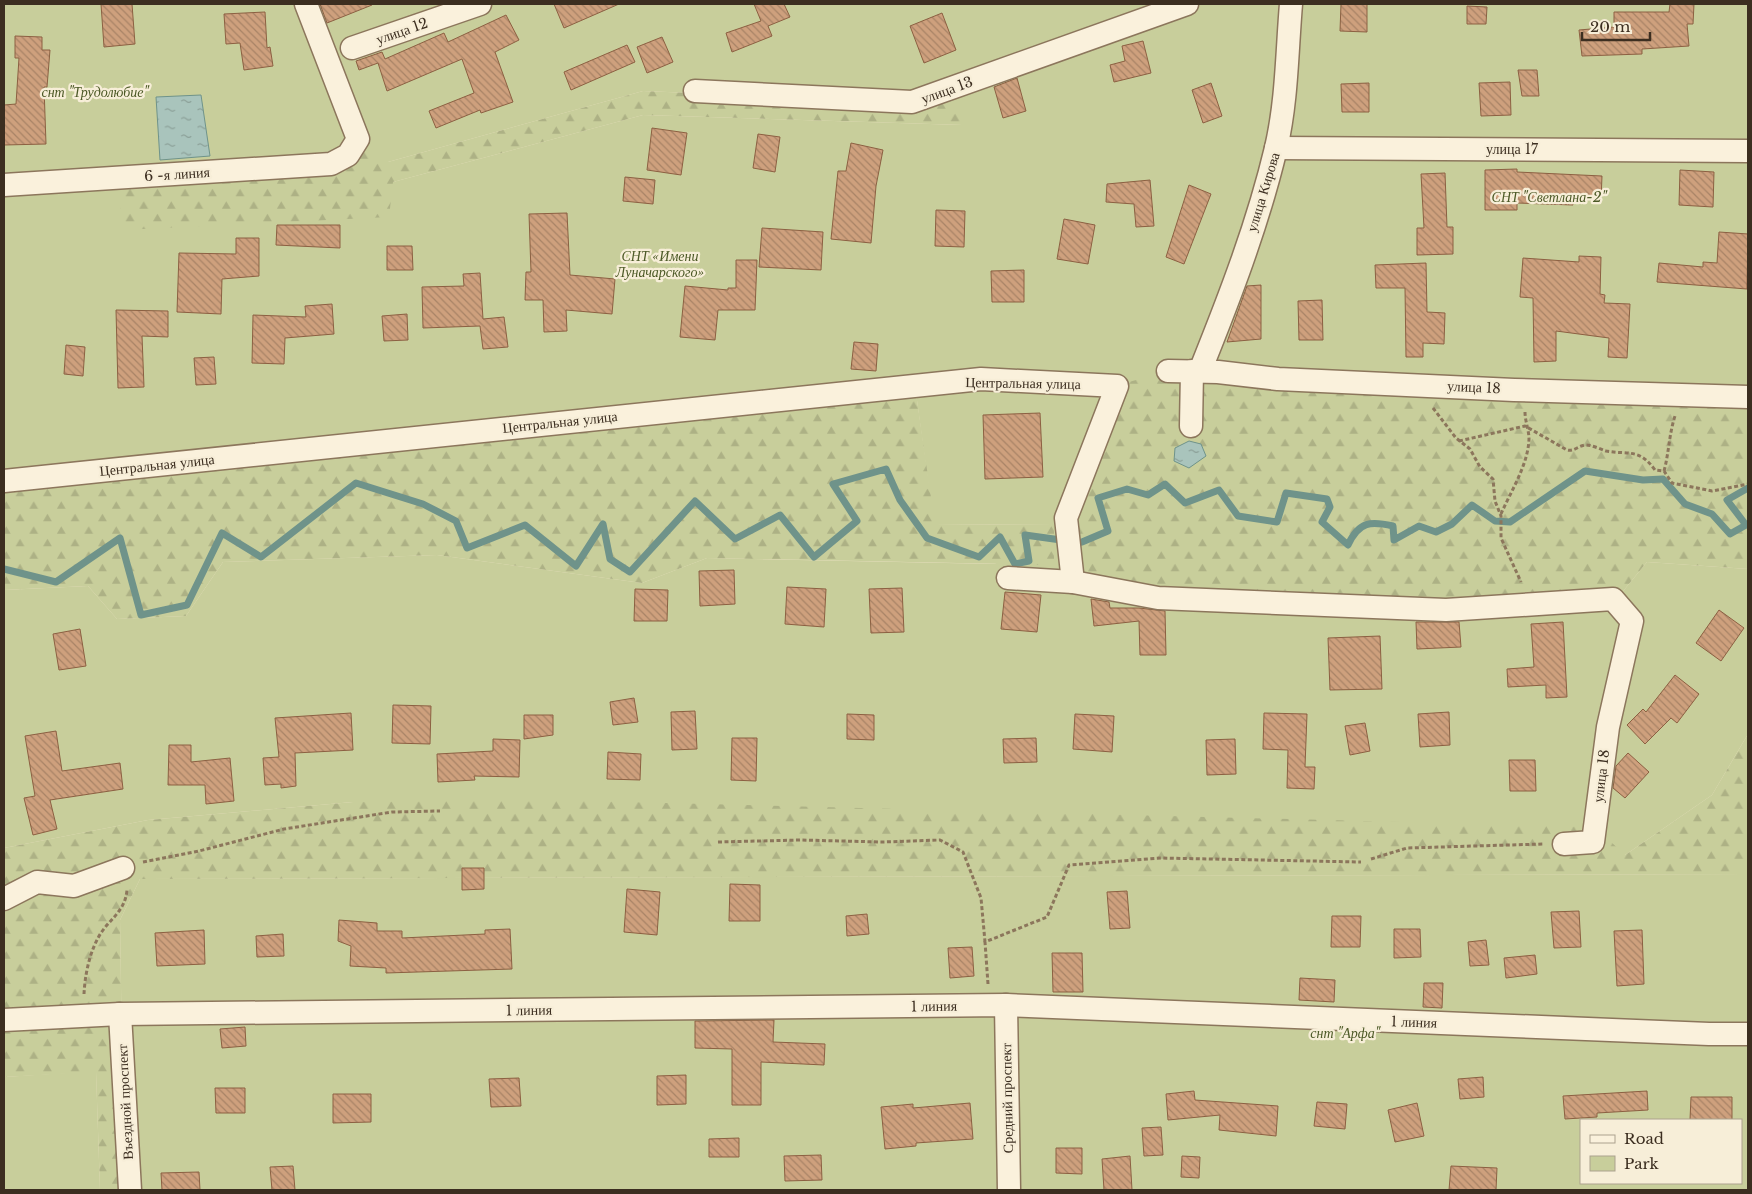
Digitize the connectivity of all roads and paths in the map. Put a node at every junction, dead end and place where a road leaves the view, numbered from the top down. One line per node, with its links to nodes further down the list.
1 (306, 4): 9 (street, 6 -я линия)
2 (480, 4): 5 (street, улица 12)
3 (1187, 4): 6 (street, улица 13)
4 (1291, 4): 7 (street, улица Кирова)
5 (352, 48)
6 (695, 91)
7 (1276, 148): 8 (street, улица 17); 11 (street, улица Кирова)
8 (1748, 151)
9 (4, 185)
10 (1168, 371): 11 (street, улица 18)
11 (1196, 371): 12 (street, улица 18); 16 (street, улица Кирова)
12 (1424, 385): 13 (street, улица 18); 18 (path)
13 (1525, 390): 14 (street, улица 18); 17 (path)
14 (1680, 394): 15 (street, улица 18); 19 (path)
15 (1748, 398)
16 (1191, 426)
17 (1525, 426): 18 (path); 19 (path); 22 (path)
18 (1459, 441): 22 (path)
19 (1664, 471): 21 (path)
20 (4, 481): 24 (street, Центральная улица)
21 (1748, 484)
22 (1501, 515): 25 (path)
23 (1008, 578): 24 (street)
24 (1073, 582): 25 (street)
25 (1539, 604): 28 (street, улица 18)
26 (440, 811): 31 (path)
27 (718, 842): 33 (path)
28 (1564, 844): 29 (path)
29 (1371, 859)
30 (1361, 862): 33 (path)
31 (123, 868): 32 (street); 36 (path)
32 (4, 899)
33 (985, 942): 34 (path)
34 (998, 1005): 35 (street, 1 линия); 38 (street, 1 линия); 40 (street, Средний проспект)
35 (120, 1014): 36 (street, 1 линия); 39 (street, Въездной проспект)
36 (83, 1016): 37 (street, 1 линия)
37 (4, 1020)
38 (1748, 1034)
39 (130, 1190)
40 (1009, 1190)

